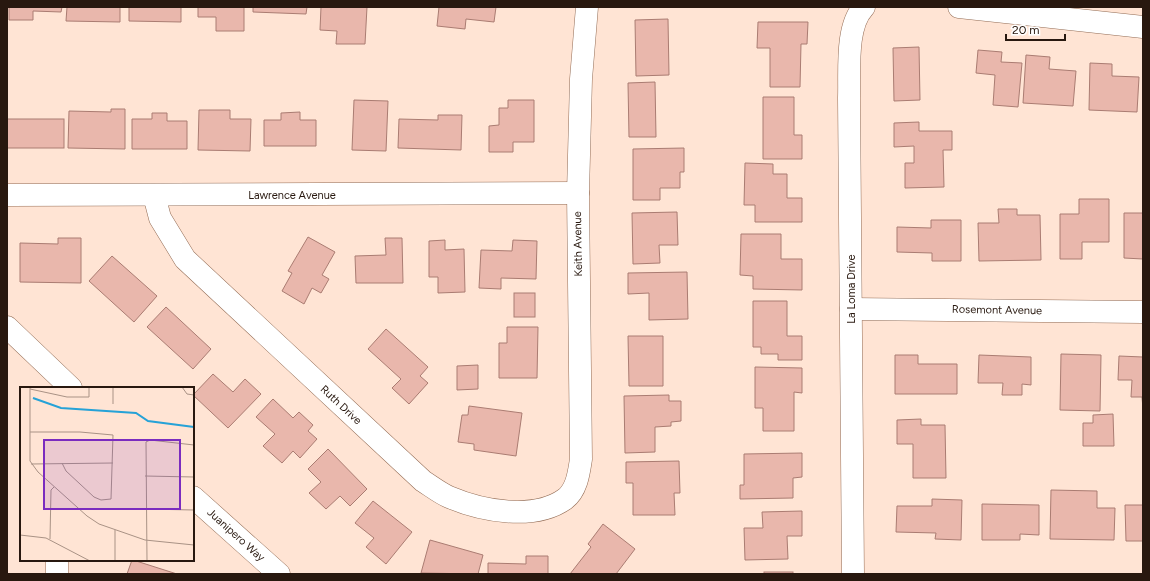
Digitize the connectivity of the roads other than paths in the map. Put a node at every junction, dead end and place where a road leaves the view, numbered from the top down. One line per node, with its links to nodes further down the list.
1 (587, 7): 5 (street, Keith Avenue)
2 (864, 7): 8 (street, La Loma Drive)
3 (959, 7): 4 (street)
4 (1143, 27)
5 (578, 193): 7 (street, Lawrence Avenue); 12 (street, Keith Avenue)
6 (7, 195): 7 (street, Lawrence Avenue)
7 (154, 195): 12 (street, Ruth Drive)
8 (851, 309): 9 (street, Rosemont Avenue); 17 (street, La Loma Drive)
9 (1143, 312)
10 (7, 327): 11 (street)
11 (70, 387)
12 (577, 481)
13 (194, 498): 16 (street, Juanipero Way)
14 (58, 561): 15 (street)
15 (57, 574)
16 (279, 574)
17 (853, 574)

